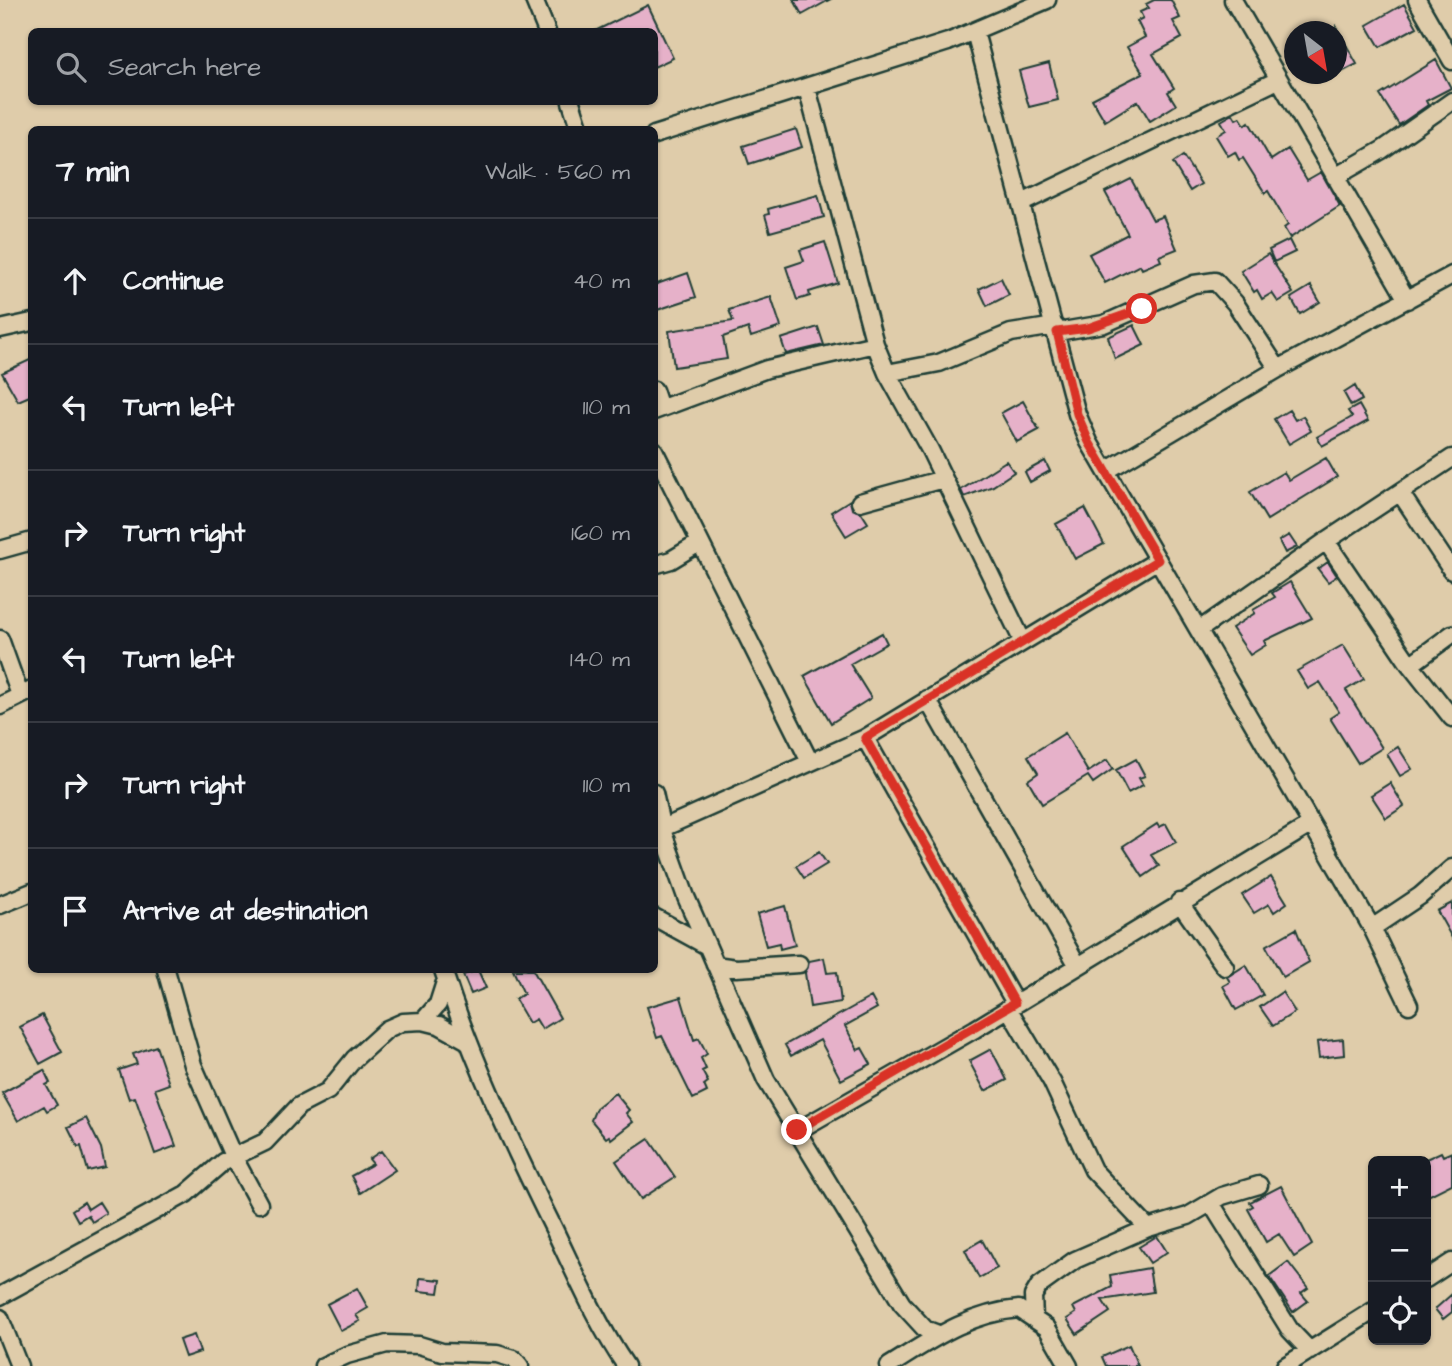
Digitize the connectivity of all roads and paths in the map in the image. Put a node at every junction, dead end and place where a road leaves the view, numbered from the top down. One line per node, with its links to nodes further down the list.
1 (534, 0): 5 (street)
2 (1047, 0): 6 (street)
3 (1233, 0): 8 (street)
4 (1417, 0): 7 (street)
5 (545, 28)
6 (975, 32): 9 (street); 15 (street)
7 (1452, 61)
8 (1278, 80): 14 (street); 15 (street)
9 (807, 88): 13 (street); 21 (street)
10 (1452, 101): 14 (street)
11 (572, 105): 12 (street)
12 (579, 126)
13 (658, 134)
14 (1335, 177): 17 (street)
15 (1022, 203): 20 (street)
16 (1452, 275): 17 (street)
17 (1408, 300): 22 (street)
18 (28, 322): 19 (street)
19 (0, 329)
20 (1056, 329): 22 (street); 23 (street); 27 (street)
21 (875, 344): 23 (street); 24 (street)
22 (1278, 369): 27 (street)
23 (887, 373): 28 (street)
24 (658, 409)
25 (658, 458): 33 (street)
26 (1452, 458): 29 (street)
27 (1106, 471): 35 (street)
28 (943, 479): 30 (street); 41 (street)
29 (1401, 494): 31 (street); 37 (street)
30 (859, 502)
31 (1326, 541): 38 (street); 42 (street)
32 (28, 542): 34 (street)
33 (699, 543): 36 (street); 48 (street)
34 (0, 550)
35 (1158, 560): 38 (street); 41 (street)
36 (658, 564)
37 (1452, 571)
38 (1199, 630): 49 (street)
39 (1452, 634): 42 (street)
40 (0, 639): 43 (street)
41 (1022, 640): 44 (street)
42 (1410, 665): 46 (street)
43 (25, 692): 45 (street)
44 (927, 699): 47 (street); 60 (street)
45 (0, 706)
46 (1452, 718)
47 (865, 738): 48 (street); 65 (street)
48 (810, 762): 50 (street)
49 (1310, 825): 53 (street); 56 (street)
50 (658, 831): 57 (street)
51 (1452, 868): 56 (street)
52 (28, 894): 54 (street)
53 (1180, 902): 60 (street); 61 (street)
54 (0, 905)
55 (658, 918): 57 (street)
56 (1372, 928): 64 (street)
57 (707, 946): 59 (street)
58 (799, 964): 59 (street)
59 (715, 965): 68 (street)
60 (1078, 966): 65 (street)
61 (1225, 967)
62 (167, 973): 69 (street)
63 (444, 974): 66 (street); 67 (street)
64 (1409, 1005)
65 (1012, 1006): 68 (street); 73 (street)
66 (423, 1021): 67 (street); 69 (street)
67 (466, 1040): 87 (street)
68 (797, 1130): 80 (street)
69 (233, 1156): 72 (street); 76 (street)
70 (1259, 1185): 71 (street)
71 (1211, 1203): 73 (street); 82 (street)
72 (259, 1204)
73 (1149, 1228): 79 (street)
74 (1452, 1262): 75 (street)
75 (1431, 1276)
76 (0, 1296)
77 (1368, 1314): 82 (street)
78 (0, 1318): 84 (street)
79 (1034, 1318): 81 (street); 88 (street)
80 (914, 1320): 81 (street); 83 (street)
81 (938, 1334): 83 (street)
82 (1310, 1351): 89 (street)
83 (897, 1363)
84 (19, 1366)
85 (323, 1366): 86 (street)
86 (520, 1366)
87 (626, 1366)
88 (1069, 1366)
89 (1286, 1366)

